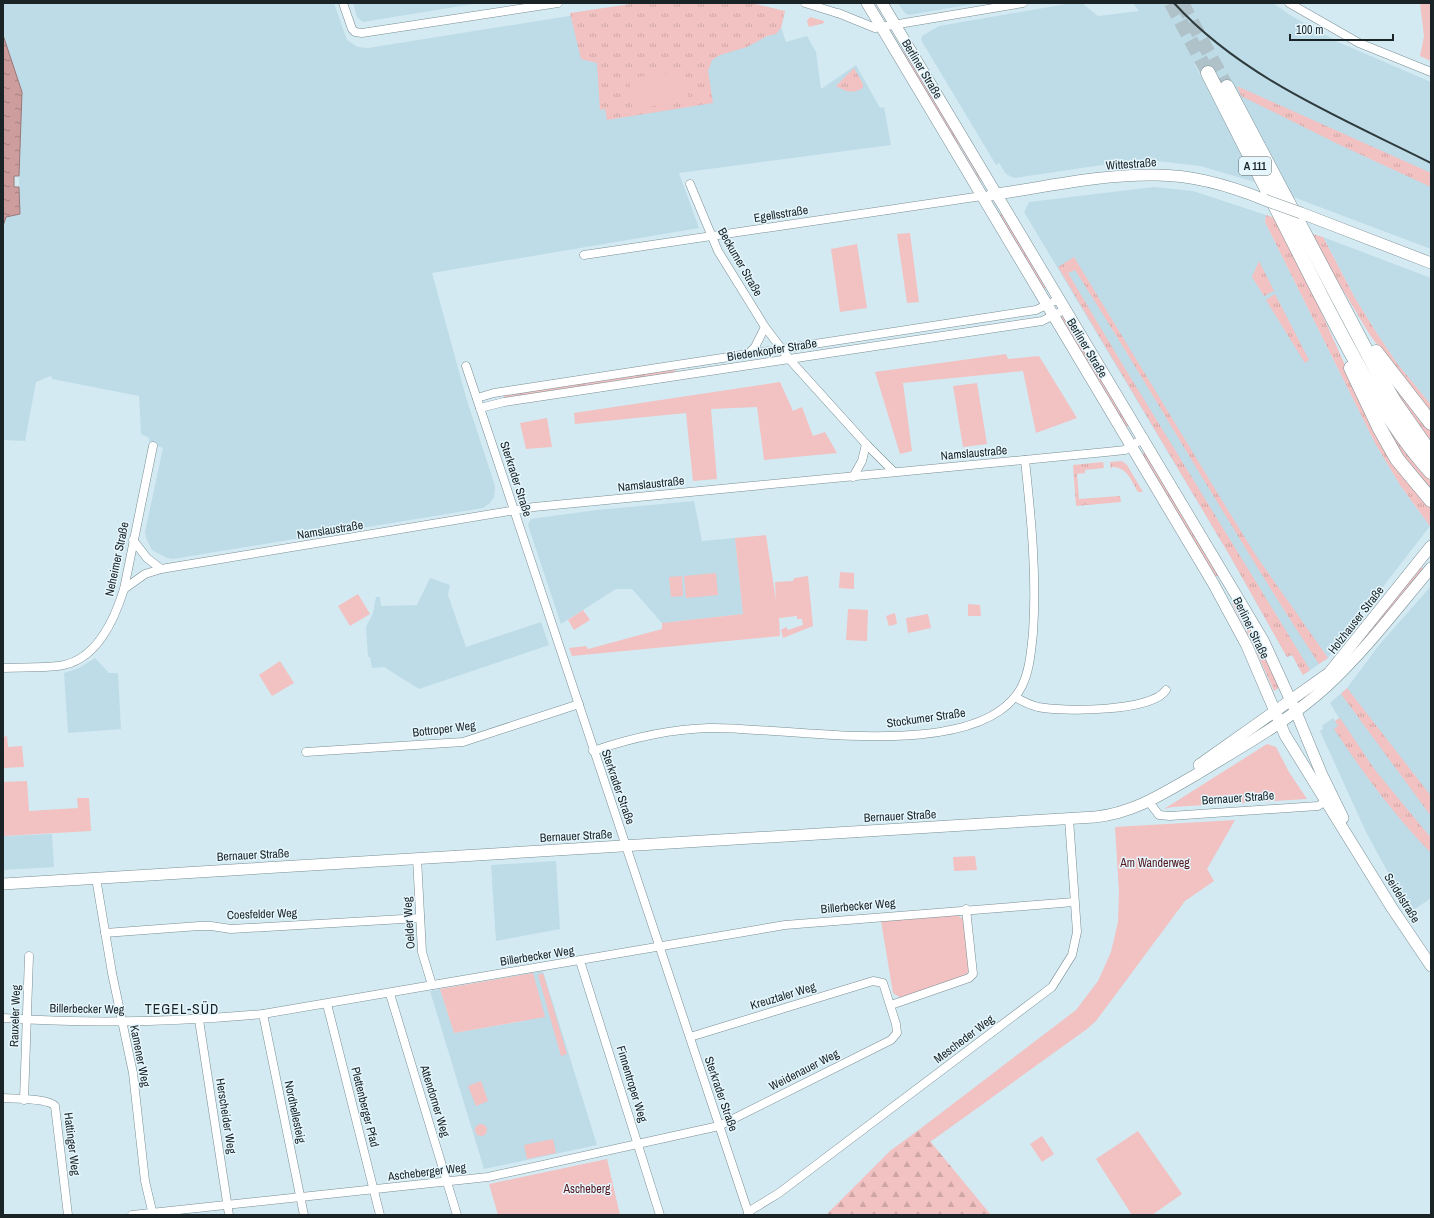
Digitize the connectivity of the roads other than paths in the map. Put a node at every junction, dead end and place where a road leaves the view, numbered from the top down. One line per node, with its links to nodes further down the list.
1 (343, 3): 2 (street)
2 (558, 3)
3 (805, 3): 9 (street)
4 (867, 3): 9 (main road, Berliner Straße)
5 (882, 3): 8 (main road, Berliner Straße)
6 (1023, 3): 8 (street)
7 (1289, 3): 10 (street)
8 (895, 25): 9 (street); 14 (main road, Berliner Straße)
9 (881, 27): 15 (main road, Berliner Straße)
10 (1431, 72)
11 (1208, 73): 25 (highway, A 111)
12 (1227, 87): 23 (highway, A 111)
13 (690, 184): 16 (street, Beckumer Straße)
14 (996, 194): 15 (main road, Wittestraße); 18 (main road, Wittestraße, bridge); 19 (main road, Berliner Straße)
15 (982, 196): 16 (street, Egellsstraße); 20 (main road, Berliner Straße)
16 (710, 236): 17 (street, Egellsstraße); 24 (street, Beckumer Straße)
17 (584, 255)
18 (1431, 264)
19 (1059, 299): 20 (street, Biedenkopfer Straße); 21 (main road, Berliner Straße)
20 (1047, 306): 22 (main road, Berliner Straße); 26 (street, Biedenkopfer Straße)
21 (1066, 309): 22 (street, Biedenkopfer Straße); 34 (main road, Berliner Straße)
22 (1053, 316): 28 (street, Biedenkopfer Straße); 37 (main road, Berliner Straße)
23 (1351, 322): 33 (highway); 38 (highway, A 111)
24 (765, 327): 26 (street, Beckumer Straße); 27 (street)
25 (1337, 327): 41 (highway, A 111); 43 (highway)
26 (782, 349): 27 (street, Biedenkopfer Straße); 28 (street, Beckumer Straße)
27 (747, 354): 30 (street); 31 (street, Biedenkopfer Straße)
28 (790, 360): 30 (street, Biedenkopfer Straße); 35 (street, Beckumer Straße)
29 (466, 366): 31 (street, Sterkrader Straße)
30 (749, 366): 32 (street, Biedenkopfer Straße)
31 (477, 398): 32 (street, Sterkrader Straße)
32 (480, 408): 44 (street, Sterkrader Straße)
33 (1431, 423)
34 (1144, 438): 37 (street, Namslaustraße); 53 (main road, Berliner Straße)
35 (866, 444): 40 (street, Beckumer Straße); 42 (street)
36 (153, 446): 45 (street, Neheimer Straße)
37 (1130, 447): 39 (street, Namslaustraße); 55 (main road, Berliner Straße)
38 (1431, 454)
39 (1025, 460): 40 (street, Namslaustraße); 52 (street, Stockumer Straße)
40 (894, 472): 42 (street, Namslaustraße)
41 (1431, 472)
42 (853, 477): 44 (street, Namslaustraße)
43 (1431, 500)
44 (514, 512): 48 (street, Namslaustraße); 54 (street, Sterkrader Straße)
45 (134, 540): 48 (street); 49 (street, Neheimer Straße)
46 (1431, 546): 53 (main road, Holzhauser Straße)
47 (1431, 568): 56 (main road, Holzhauser Straße)
48 (161, 569): 49 (street, Namslaustraße)
49 (124, 589): 50 (street, Neheimer Straße)
50 (3, 668)
51 (1166, 690): 52 (street)
52 (1015, 697): 58 (street, Stockumer Straße)
53 (1291, 700): 55 (main road, Holzhauser Straße); 56 (main road, Berliner Straße)
54 (578, 704): 58 (street, Sterkrader Straße); 59 (street, Bottroper Weg)
55 (1275, 711): 57 (main road, Berliner Straße); 61 (main road, Bernauer Straße)
56 (1296, 712): 57 (main road, Holzhauser Straße); 60 (main road, Seidelstraße)
57 (1280, 723): 60 (main road, Seidelstraße); 61 (main road, Bernauer Straße)
58 (593, 751): 63 (street, Sterkrader Straße)
59 (306, 752)
60 (1329, 799): 61 (street, Bernauer Straße); 74 (main road, Seidelstraße)
61 (1151, 801): 62 (main road, Bernauer Straße)
62 (1069, 819): 63 (main road, Bernauer Straße); 67 (street, Mescheder Weg)
63 (626, 846): 64 (main road, Bernauer Straße); 71 (street, Sterkrader Straße)
64 (417, 858): 65 (main road, Bernauer Straße); 69 (street, Oelder Weg)
65 (96, 878): 66 (main road, Bernauer Straße); 70 (street, Kamener Weg)
66 (3, 884)
67 (1074, 902): 68 (street, Billerbecker Weg); 93 (street, Mescheder Weg)
68 (966, 909): 71 (street, Billerbecker Weg); 78 (street)
69 (420, 918): 70 (street, Coesfelder Weg); 75 (street, Oelder Weg)
70 (105, 933): 83 (street, Kamener Weg)
71 (659, 947): 73 (street, Billerbecker Weg); 84 (street, Sterkrader Straße)
72 (29, 956): 81 (street, Rauxeler Weg)
73 (580, 961): 75 (street, Billerbecker Weg); 88 (street, Finnentroper Weg)
74 (1430, 963)
75 (432, 985): 76 (street, Billerbecker Weg)
76 (390, 994): 77 (street, Billerbecker Weg); 89 (street, Attendorner Weg)
77 (327, 1004): 79 (street, Billerbecker Weg); 90 (street, Plettenberger Pfad)
78 (891, 1005): 84 (street, Kreuztaler Weg); 87 (street, Weidenauer Weg)
79 (263, 1014): 82 (street, Billerbecker Weg); 91 (street, Nordhellesteig)
80 (3, 1018): 81 (street, Billerbecker Weg)
81 (26, 1020): 83 (street, Billerbecker Weg); 86 (street, Rauxeler Weg)
82 (199, 1020): 83 (street, Billerbecker Weg); 92 (street, Herscheider Weg)
83 (121, 1022): 94 (street, Kamener Weg)
84 (690, 1037): 87 (street, Sterkrader Straße)
85 (3, 1098): 86 (street, Hattinger Weg)
86 (24, 1100): 95 (street, Hattinger Weg)
87 (720, 1126): 88 (street, Ascheberger Weg); 93 (street, Sterkrader Straße)
88 (637, 1143): 89 (street, Ascheberger Weg); 101 (street, Finnentroper Weg)
89 (447, 1181): 90 (street, Ascheberger Weg); 100 (street, Attendorner Weg)
90 (373, 1190): 91 (street, Ascheberger Weg); 99 (street, Plettenberger Pfad)
91 (301, 1197): 92 (street, Ascheberger Weg); 98 (street, Nordhellesteig)
92 (227, 1206): 94 (street, Ascheberger Weg); 97 (street, Herscheider Weg)
93 (748, 1213)
94 (153, 1214): 96 (street, Ascheberger Weg)
95 (68, 1215)
96 (132, 1215)
97 (229, 1215)
98 (304, 1215)
99 (380, 1215)
100 (458, 1215)
101 (660, 1215)

